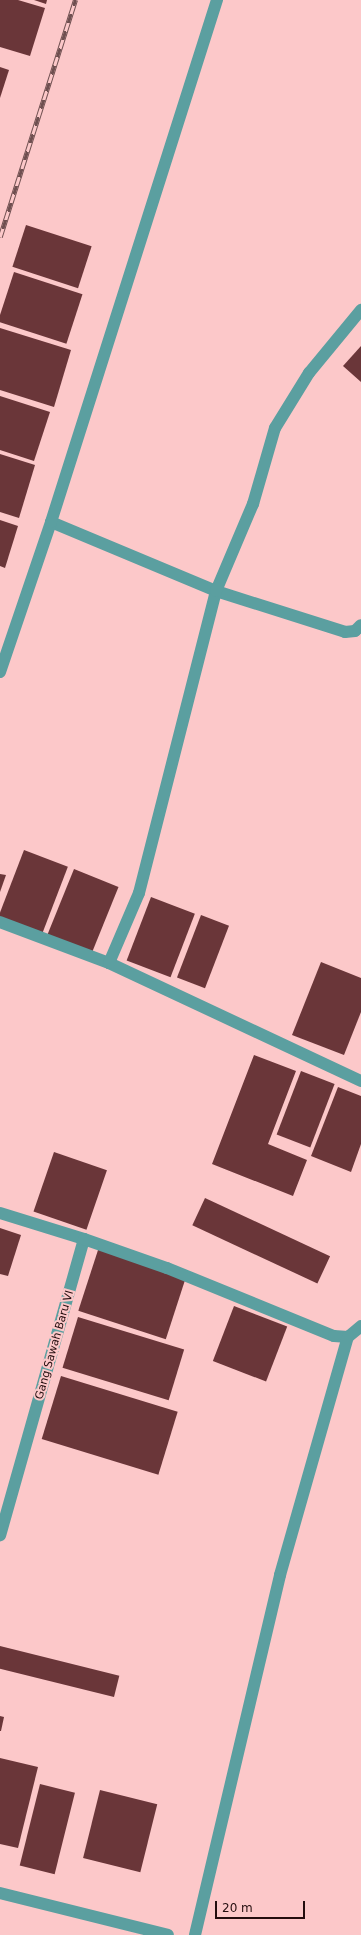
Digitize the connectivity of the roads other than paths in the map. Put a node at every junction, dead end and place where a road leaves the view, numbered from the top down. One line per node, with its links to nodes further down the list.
1 (217, 0): 3 (street)
2 (361, 310): 4 (street)
3 (51, 522): 4 (street); 6 (street)
4 (216, 591): 5 (street); 8 (street)
5 (361, 625)
6 (0, 672)
7 (0, 922): 8 (street)
8 (109, 963): 9 (street)
9 (361, 1081)
10 (0, 1213): 11 (street)
11 (84, 1240): 13 (street); 14 (street, Gang Sawah Baru VI)
12 (361, 1326): 13 (street)
13 (348, 1337): 17 (street)
14 (0, 1535)
15 (0, 1893): 16 (street)
16 (168, 1935)
17 (195, 1935)

